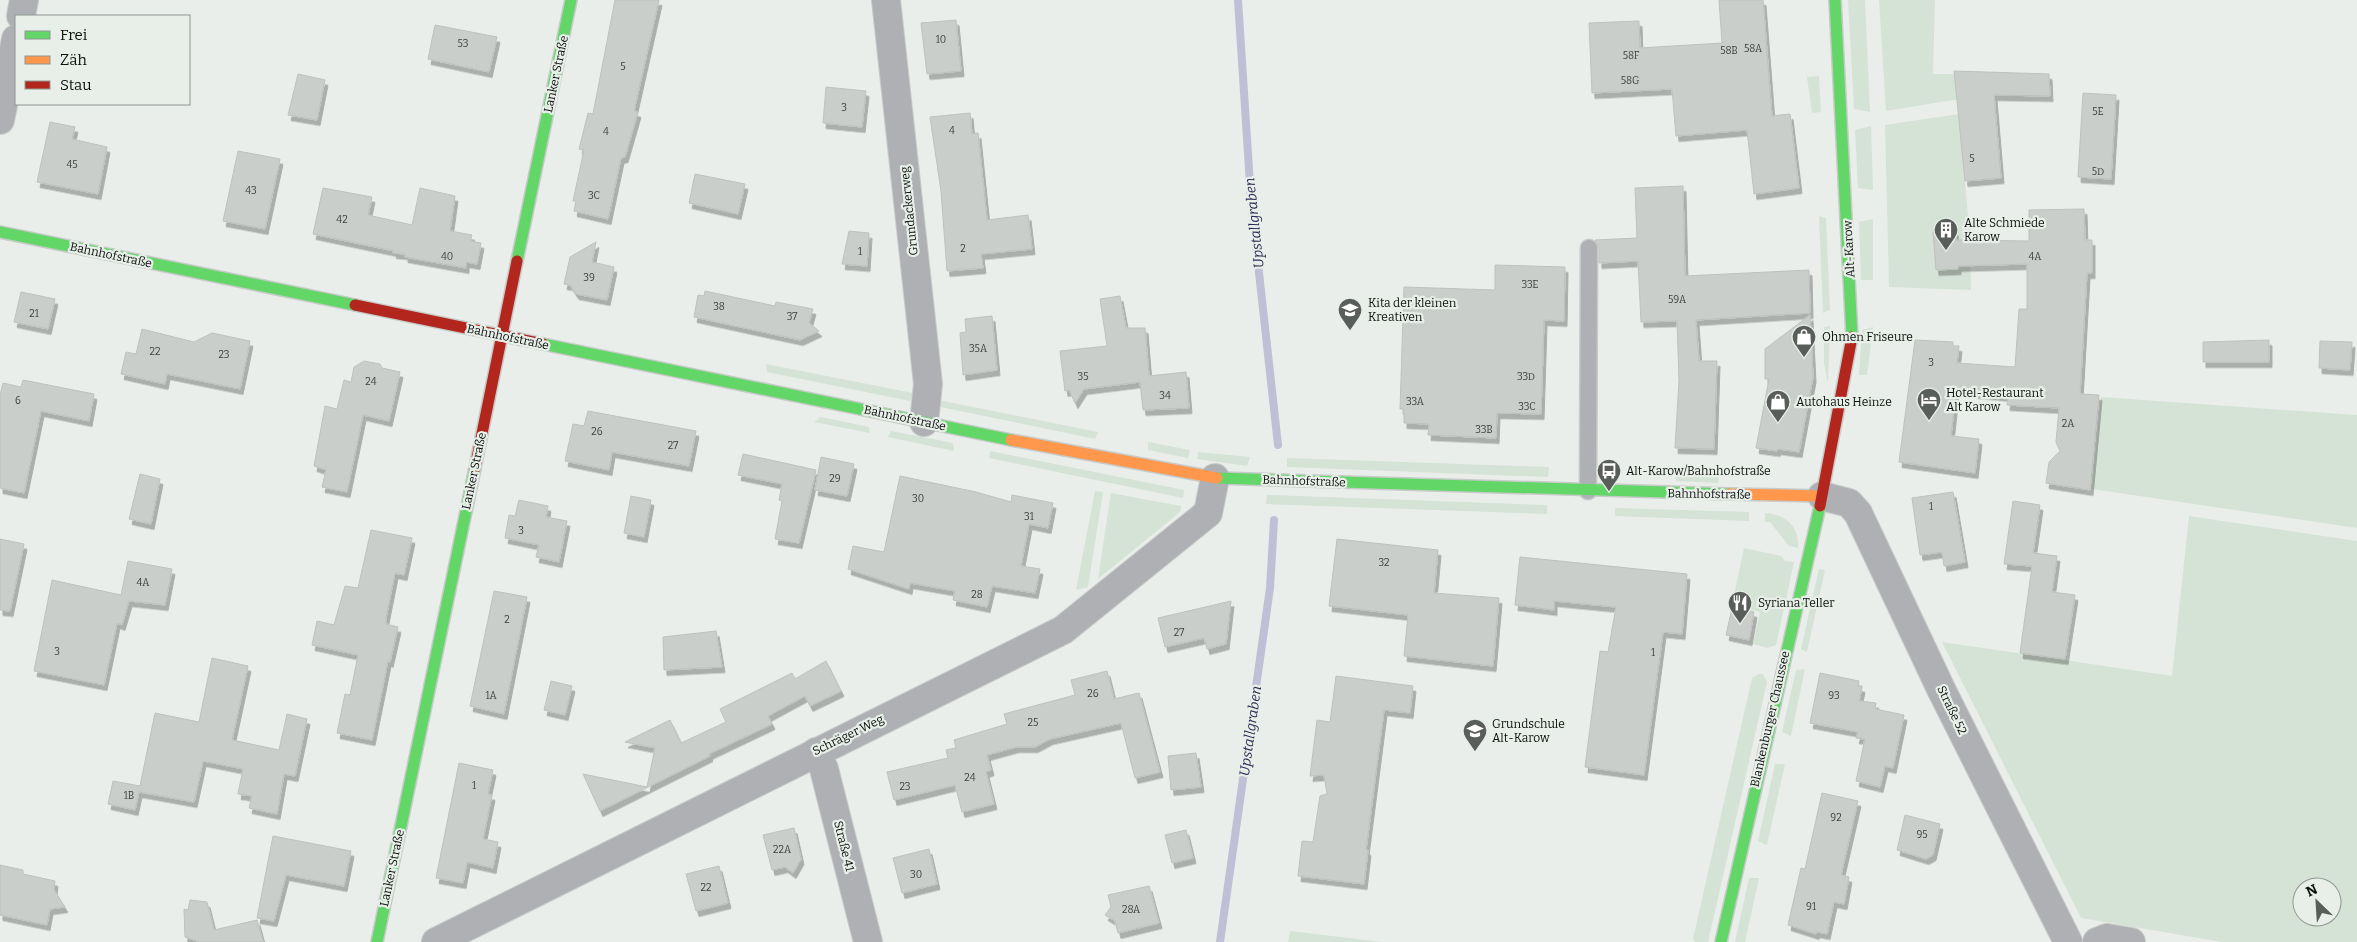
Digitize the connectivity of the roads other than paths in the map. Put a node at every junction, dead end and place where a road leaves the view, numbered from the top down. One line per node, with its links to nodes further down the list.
1 (24, 0): 5 (street)
2 (571, 0): 10 (main road, Lanker Straße)
3 (886, 0): 11 (street, Grundackerweg)
4 (1835, 0): 14 (main road, Alt-Karow)
5 (21, 15)
6 (15, 44): 7 (street)
7 (0, 120)
8 (0, 232): 10 (main road, Bahnhofstraße)
9 (1589, 248): 13 (lane)
10 (502, 336): 11 (main road, Bahnhofstraße); 16 (main road, Lanker Straße)
11 (924, 422): 12 (main road, Bahnhofstraße)
12 (1214, 478): 13 (main road, Bahnhofstraße); 15 (street, Schräger Weg)
13 (1588, 491): 14 (main road, Bahnhofstraße)
14 (1822, 496): 19 (main road, Blankenburger Chaussee); 20 (street, Straße 52)
15 (816, 752): 17 (street, Schräger Weg); 18 (street, Straße 41)
16 (377, 942)
17 (436, 942)
18 (868, 942)
19 (1721, 942)
20 (2068, 942)
21 (2097, 942): 22 (street)
22 (2131, 942)

